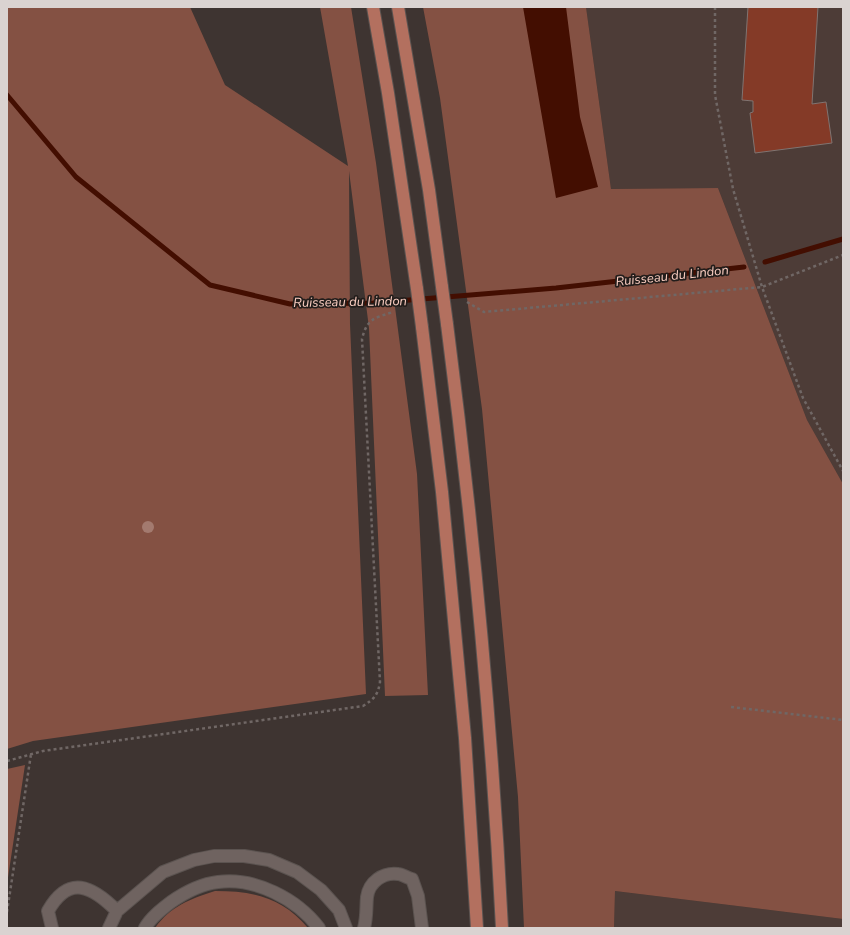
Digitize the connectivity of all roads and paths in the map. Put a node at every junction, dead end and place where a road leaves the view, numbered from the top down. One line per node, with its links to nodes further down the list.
1 (373, 7): 22 (highway, bridge)
2 (398, 7): 23 (highway, bridge)
3 (715, 7): 5 (path)
4 (843, 255): 5 (path)
5 (762, 287): 6 (path); 8 (path)
6 (467, 302)
7 (393, 312): 11 (path)
8 (843, 471)
9 (731, 707): 10 (path)
10 (843, 720)
11 (31, 754): 12 (path); 14 (path)
12 (7, 761)
13 (117, 911): 15 (street); 16 (street); 19 (street)
14 (7, 912)
15 (52, 928)
16 (109, 928)
17 (145, 928): 18 (street)
18 (319, 928)
19 (346, 928)
20 (364, 928): 21 (street)
21 (422, 928)
22 (477, 928)
23 (502, 928)

